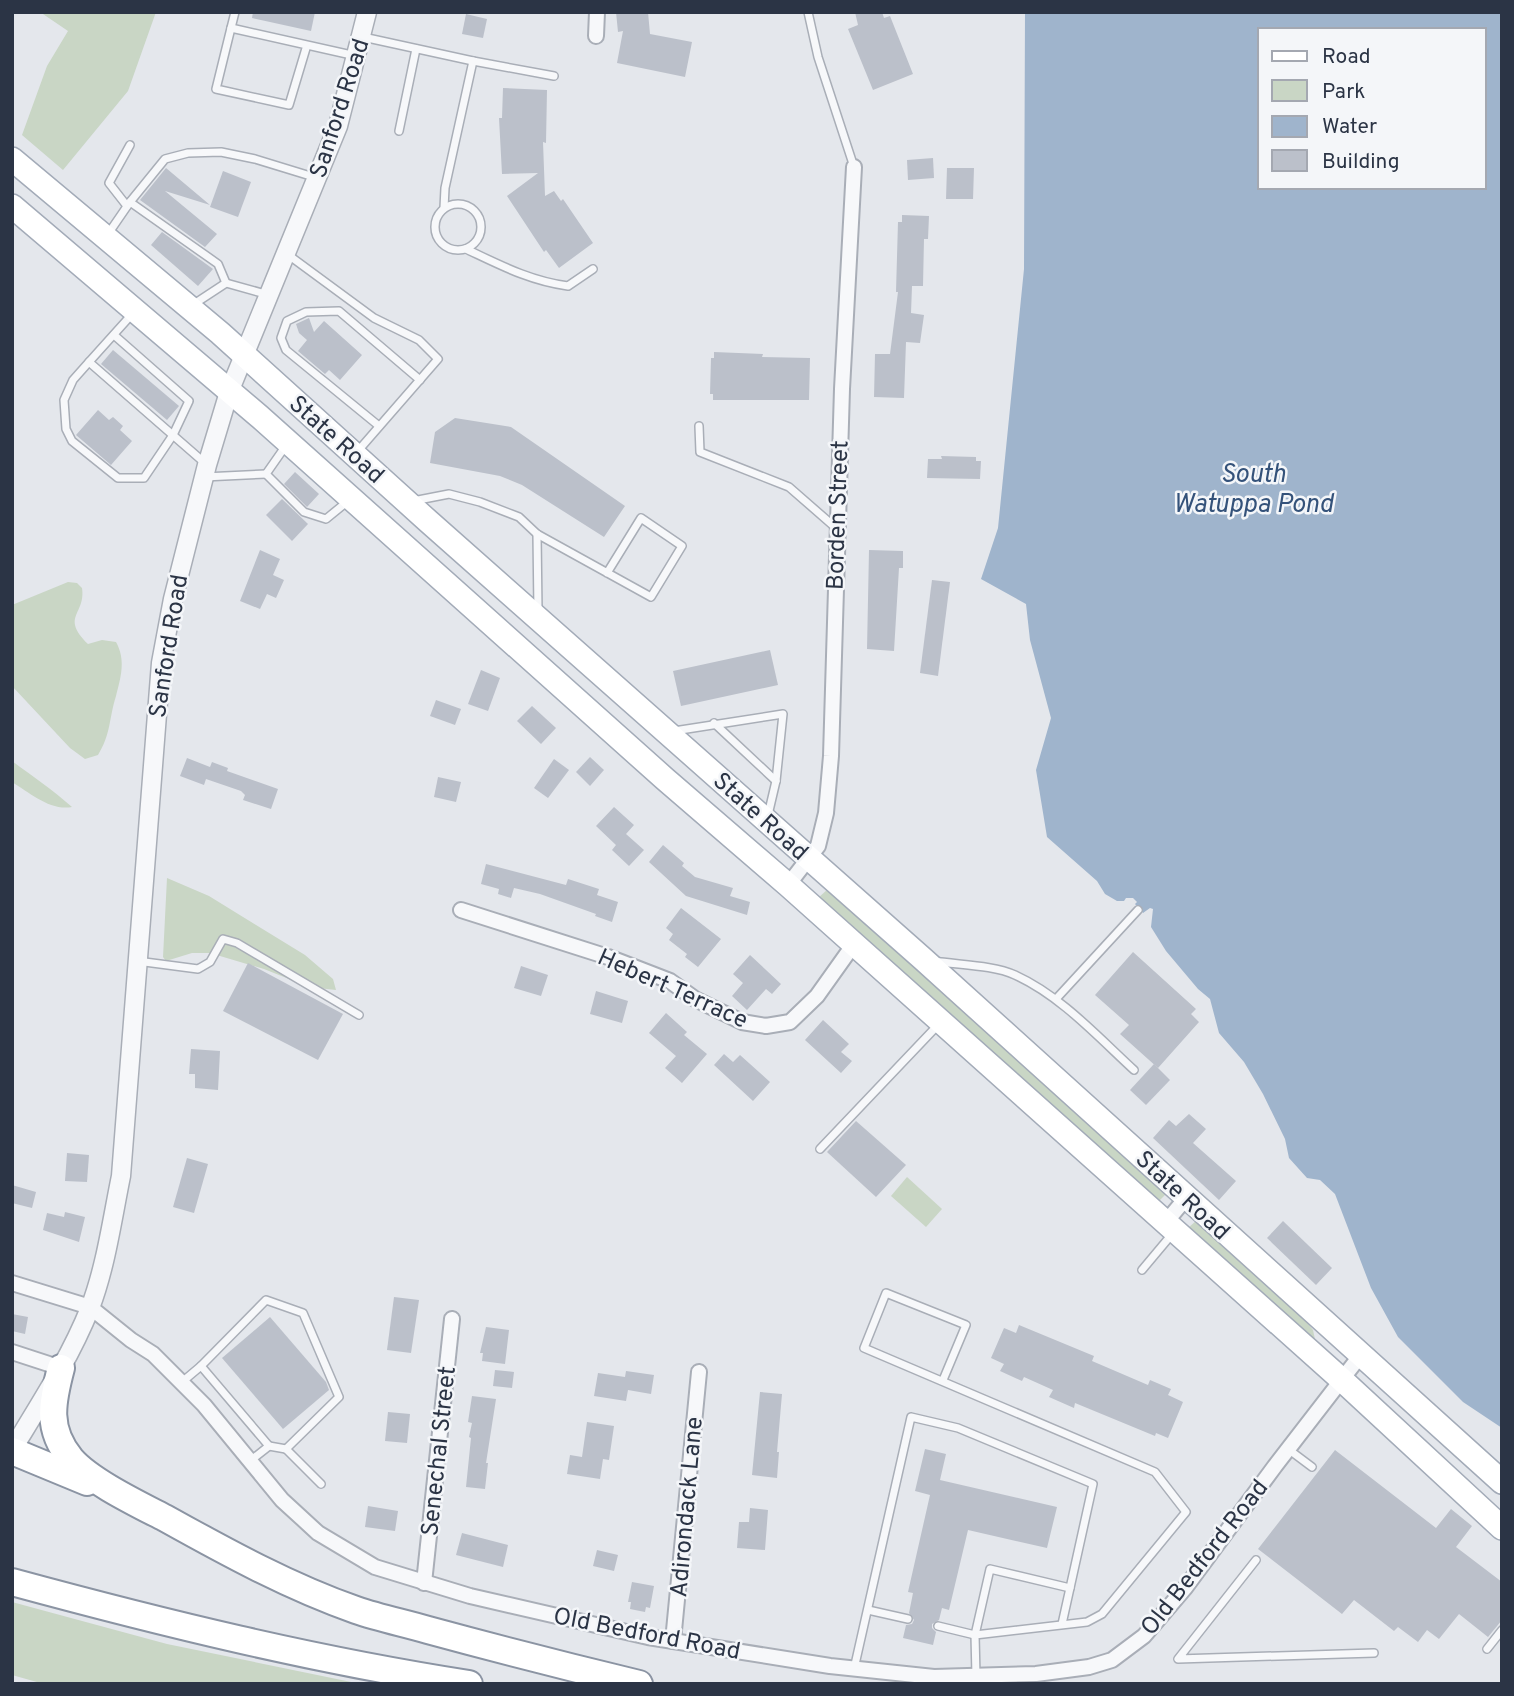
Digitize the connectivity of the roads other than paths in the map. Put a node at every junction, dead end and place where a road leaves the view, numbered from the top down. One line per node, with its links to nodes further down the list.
1 (235, 12): 5 (lane)
2 (367, 12): 7 (street, Sanford Road)
3 (597, 12): 6 (street)
4 (808, 12): 16 (lane)
5 (231, 28): 8 (lane); 8 (lane)
6 (596, 36)
7 (362, 37): 9 (lane); 10 (street, Sanford Road)
8 (307, 45): 10 (lane)
9 (416, 48): 11 (lane); 13 (lane)
10 (357, 56): 17 (street, Sanford Road)
11 (473, 61): 12 (lane); 20 (lane)
12 (554, 76)
13 (400, 131)
14 (130, 145): 18 (lane)
15 (12, 159): 21 (main road, State Road)
16 (854, 167): 43 (street, Borden Street)
17 (317, 178): 18 (lane); 23 (street, Sanford Road)
18 (128, 204): 21 (lane); 25 (lane)
19 (12, 206): 28 (main road, State Road)
20 (444, 208): 22 (lane); 22 (lane)
21 (106, 237): 27 (main road, State Road)
22 (466, 249): 24 (lane)
23 (287, 254): 26 (street, Sanford Road); 32 (lane)
24 (593, 269)
25 (226, 283): 26 (lane); 27 (lane)
26 (269, 295): 30 (street, Sanford Road)
27 (189, 307): 30 (main road, State Road)
28 (135, 312): 29 (lane); 33 (main road, State Road)
29 (114, 335): 31 (lane); 36 (lane)
30 (245, 356): 33 (street, Sanford Road); 38 (main road, State Road)
31 (89, 362): 36 (lane); 36 (lane)
32 (420, 380): 34 (lane); 34 (lane)
33 (229, 392): 37 (main road, State Road); 39 (street, Sanford Road)
34 (379, 426): 38 (lane)
35 (699, 426): 43 (lane)
36 (173, 435): 39 (lane)
37 (289, 442): 40 (lane); 41 (main road, State Road)
38 (355, 455): 42 (main road, State Road)
39 (205, 471): 40 (lane); 57 (street, Sanford Road)
40 (266, 474): 41 (lane)
41 (352, 499): 52 (main road, State Road)
42 (408, 503): 44 (lane); 46 (main road, State Road)
43 (836, 529): 51 (street, Borden Street)
44 (537, 534): 45 (lane); 46 (lane)
45 (607, 573): 45 (lane)
46 (538, 618): 48 (main road, State Road)
47 (714, 723): 48 (lane); 49 (lane); 49 (lane)
48 (667, 732): 50 (main road, State Road)
49 (776, 781): 50 (lane)
50 (767, 822): 51 (main road, State Road)
51 (808, 859): 52 (street, Borden Street); 56 (main road, State Road)
52 (788, 885): 55 (main road, State Road)
53 (461, 910): 55 (street, Hebert Terrace)
54 (1138, 910): 58 (lane)
55 (854, 944): 60 (main road, State Road)
56 (923, 959): 58 (lane); 63 (main road, State Road)
57 (136, 961): 59 (lane); 67 (street, Sanford Road)
58 (1056, 999): 61 (lane)
59 (359, 1015)
60 (941, 1022): 62 (lane); 64 (main road, State Road)
61 (1134, 1070)
62 (820, 1149)
63 (1186, 1198): 64 (street); 70 (main road, State Road)
64 (1171, 1226): 65 (lane); 75 (main road, State Road)
65 (1142, 1270)
66 (12, 1283): 67 (street)
67 (90, 1307): 72 (street); 76 (street, Old Bedford Road)
68 (452, 1320): 89 (street, Senechal Street)
69 (12, 1352): 72 (street)
70 (1360, 1356): 75 (street, Old Bedford Road); 83 (main road, State Road)
71 (201, 1366): 76 (lane); 77 (lane); 79 (lane)
72 (61, 1368): 80 (street); 85 (highway)
73 (699, 1372): 97 (street, Adirondack Lane)
74 (943, 1380): 74 (lane); 93 (lane)
75 (1342, 1380): 78 (street, Old Bedford Road); 86 (main road, State Road)
76 (182, 1382): 81 (street, Old Bedford Road)
77 (269, 1446): 79 (lane); 81 (lane)
78 (1288, 1448): 82 (lane); 101 (street, Old Bedford Road)
79 (286, 1449): 84 (lane)
80 (12, 1451): 85 (highway)
81 (250, 1461): 89 (street, Old Bedford Road)
82 (1312, 1467)
83 (1502, 1482)
84 (321, 1484)
85 (140, 1505): 103 (highway)
86 (1502, 1528)
87 (1256, 1560): 99 (lane)
88 (12, 1582): 102 (highway)
89 (424, 1583): 97 (street, Old Bedford Road)
90 (1070, 1588): 91 (lane); 93 (lane); 96 (lane)
91 (867, 1610): 92 (lane); 100 (lane)
92 (908, 1619)
93 (1062, 1624): 96 (lane)
94 (938, 1626): 96 (lane)
95 (1502, 1630): 98 (lane)
96 (975, 1635): 101 (lane)
97 (673, 1641): 100 (street, Old Bedford Road)
98 (1487, 1649)
99 (1374, 1653)
100 (854, 1669): 101 (street, Old Bedford Road)
101 (976, 1677)
102 (469, 1684)
103 (639, 1684)

